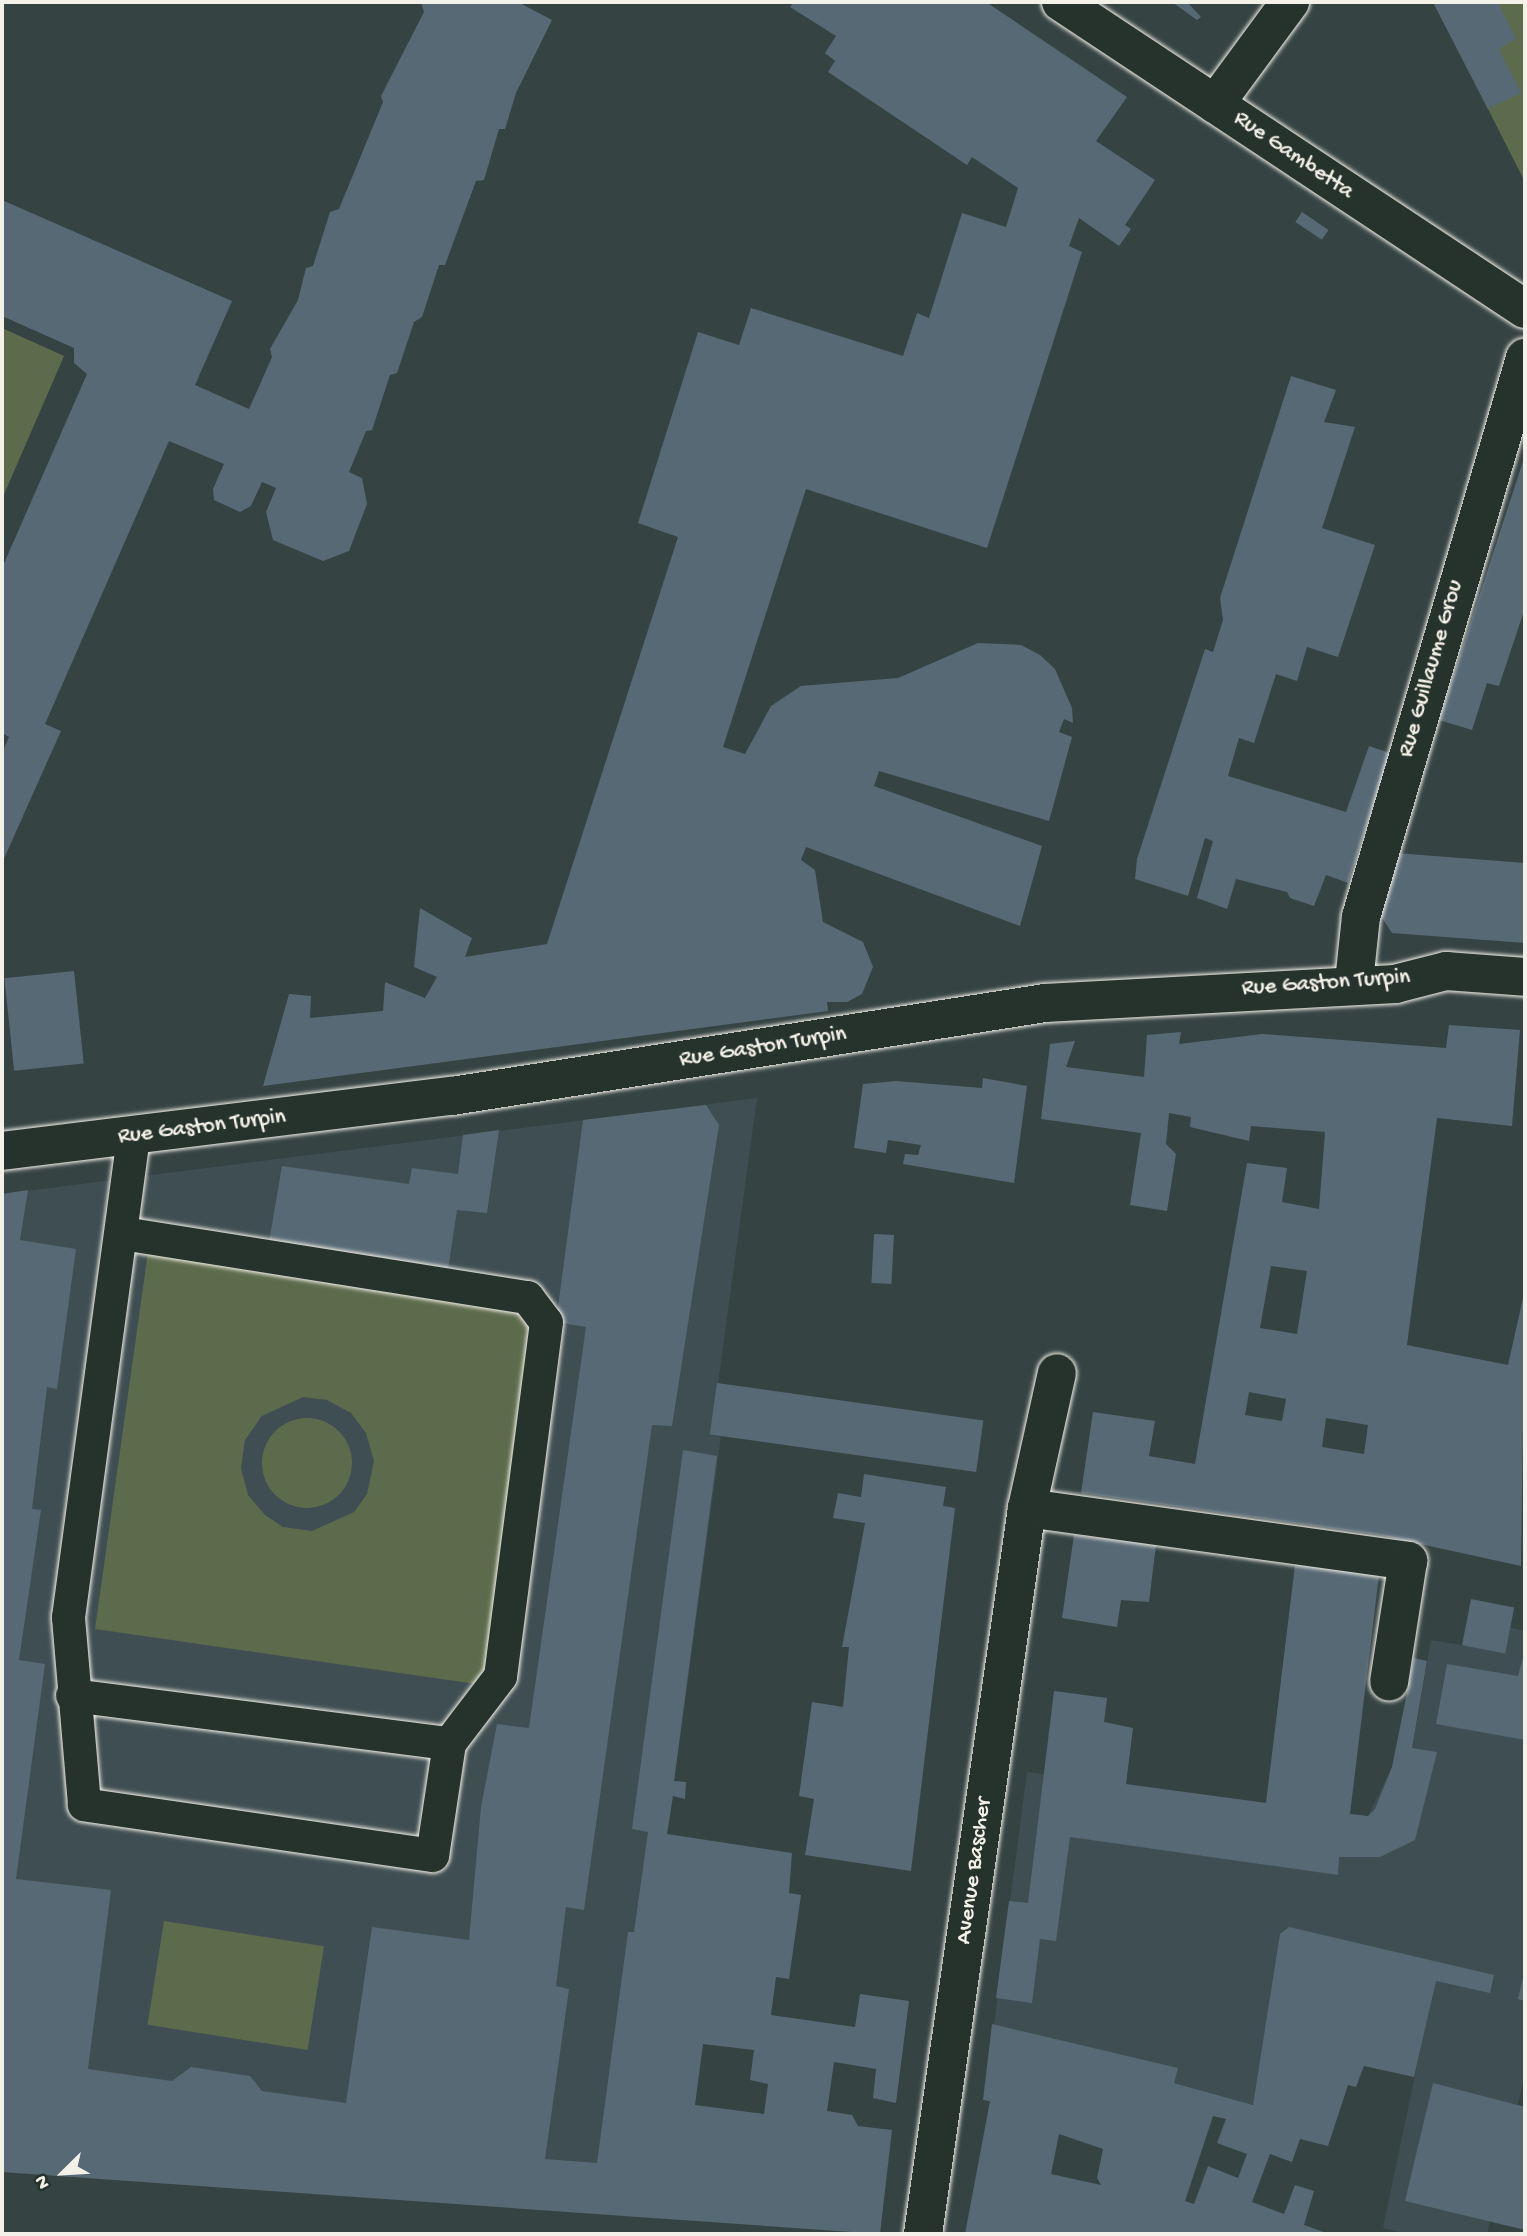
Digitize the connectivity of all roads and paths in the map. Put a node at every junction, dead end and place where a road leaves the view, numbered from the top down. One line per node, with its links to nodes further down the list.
1 (1061, 2): 3 (street, Rue Gambetta)
2 (1276, 7): 3 (street)
3 (1214, 104): 4 (street, Rue Gambetta)
4 (1525, 309)
5 (1525, 358): 7 (street, Rue Guillaume Grou)
6 (1525, 977): 7 (street, Rue Gaston Turpin)
7 (1354, 982): 8 (street, Rue Gaston Turpin)
8 (133, 1137): 9 (street, Rue Gaston Turpin); 10 (lane)
9 (2, 1151)
10 (122, 1233): 14 (lane); 15 (lane)
11 (1057, 1373): 12 (street, Avenue Bascher)
12 (1027, 1508): 13 (street); 16 (street, Avenue Bascher)
13 (1389, 1682)
14 (72, 1695): 15 (lane); 15 (lane)
15 (449, 1743)
16 (923, 2234)

